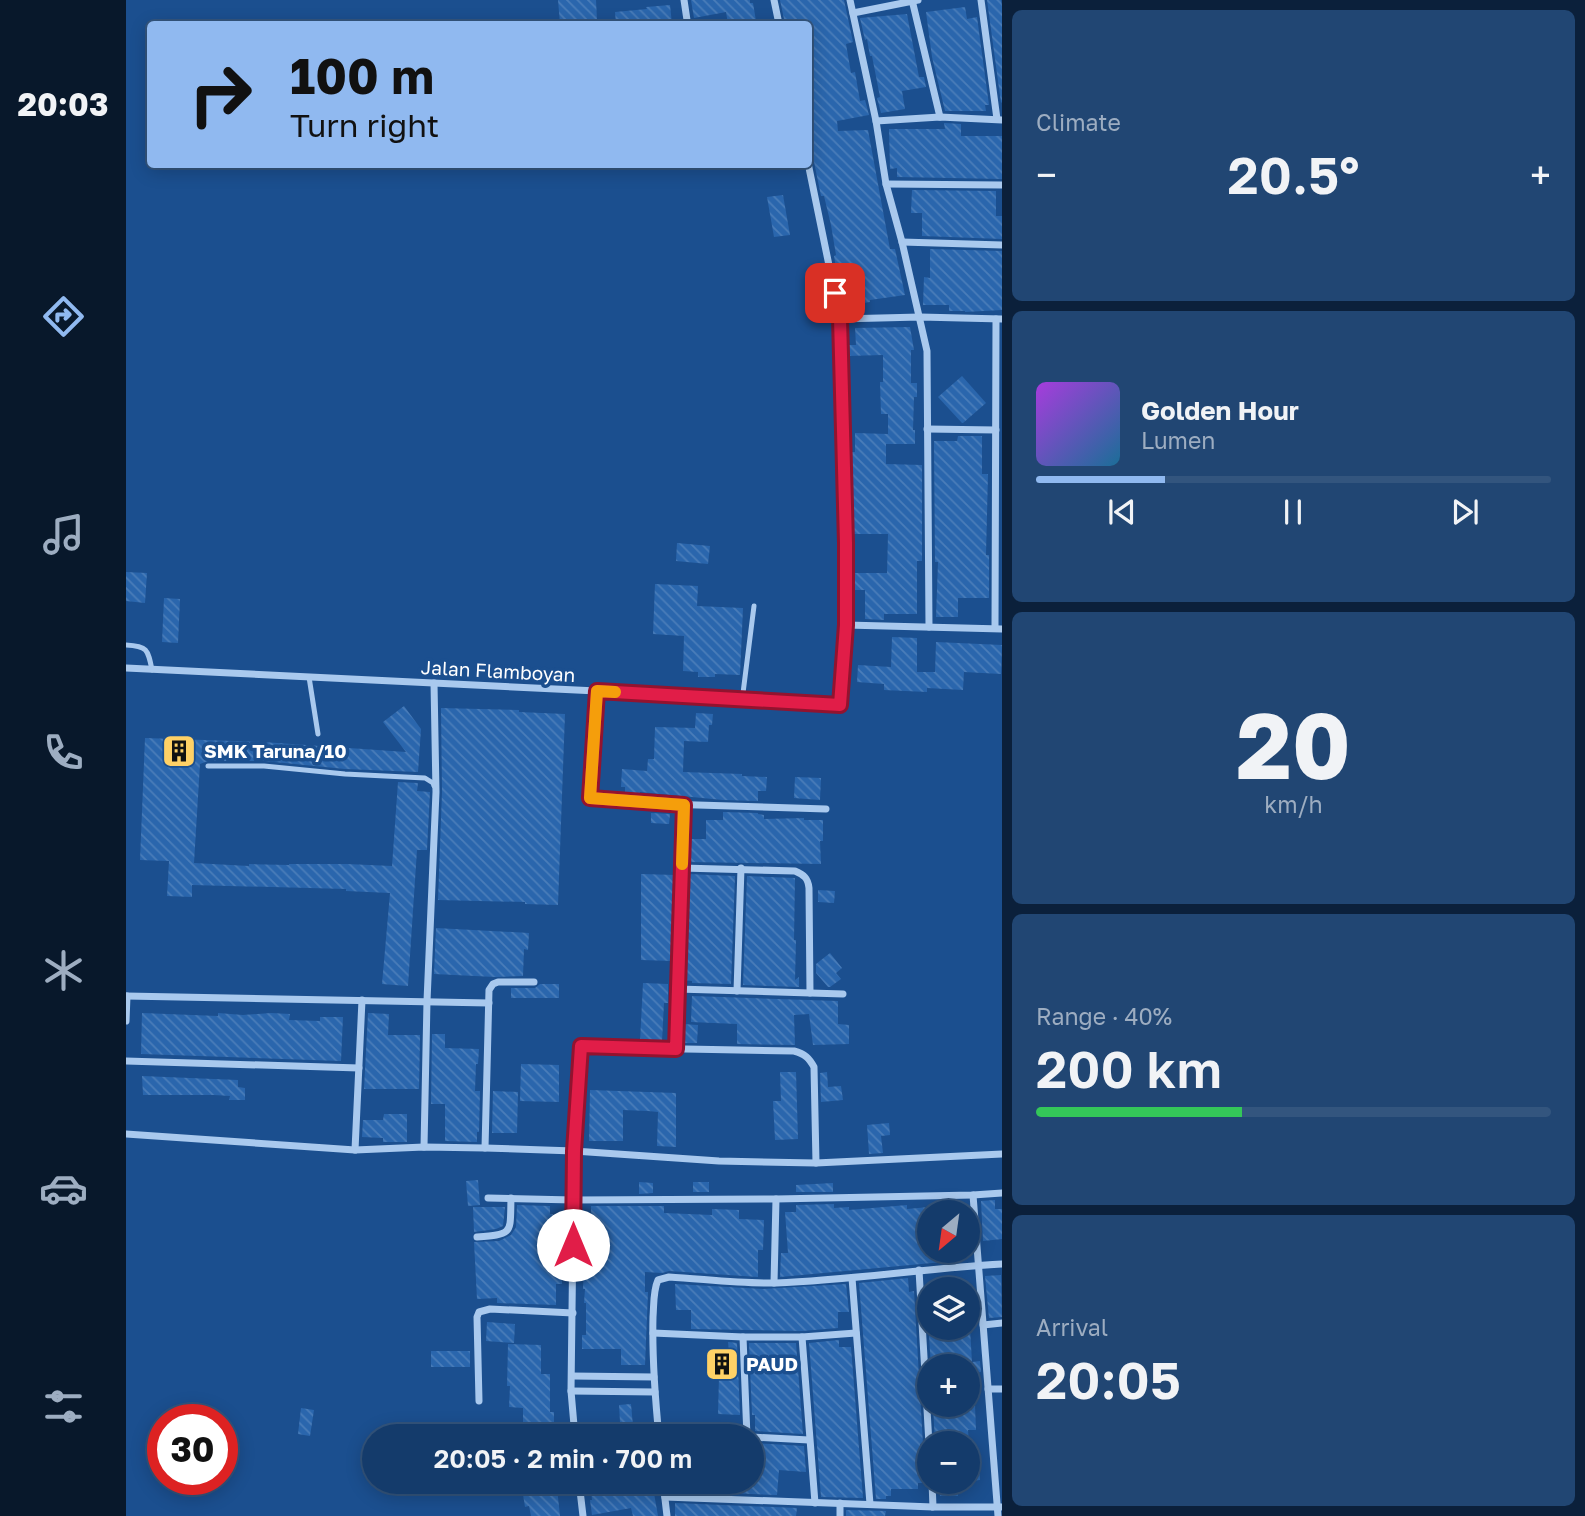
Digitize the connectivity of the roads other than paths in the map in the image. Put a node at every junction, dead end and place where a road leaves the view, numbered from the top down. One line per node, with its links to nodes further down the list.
1 (684, 0): 7 (street)
2 (774, 0): 8 (street)
3 (850, 0): 6 (street)
4 (914, 0): 6 (street); 9 (street)
5 (981, 0): 10 (street)
6 (853, 13): 11 (street)
7 (687, 20)
8 (778, 21)
9 (940, 117): 10 (street); 11 (street)
10 (1000, 120)
11 (876, 121): 13 (street)
12 (809, 168): 18 (street)
13 (886, 184): 14 (street); 15 (street)
14 (1002, 185)
15 (902, 242): 16 (street); 17 (street)
16 (1002, 245)
17 (920, 317): 18 (street); 19 (street); 20 (street)
18 (840, 318): 23 (street)
19 (999, 319): 21 (street)
20 (927, 429): 21 (street); 24 (street)
21 (996, 430): 25 (street)
22 (754, 606): 32 (lane)
23 (846, 625): 24 (street); 32 (street, Jalan Flamboyan)
24 (929, 627): 25 (street)
25 (999, 628)
26 (126, 645): 28 (lane)
27 (126, 668): 28 (street, Jalan Flamboyan)
28 (152, 670): 29 (street, Jalan Flamboyan)
29 (309, 677): 30 (street, Jalan Flamboyan); 33 (lane)
30 (434, 683): 31 (street, Jalan Flamboyan); 35 (street)
31 (597, 691): 32 (street, Jalan Flamboyan); 36 (street)
32 (741, 701)
33 (318, 734)
34 (208, 766): 35 (lane)
35 (436, 792): 47 (street)
36 (684, 805): 37 (street); 38 (street)
37 (826, 809)
38 (682, 868): 39 (street); 41 (street)
39 (741, 868): 42 (street); 43 (street)
40 (534, 982): 48 (street)
41 (677, 989): 42 (street); 50 (street)
42 (737, 991): 43 (street)
43 (810, 993): 44 (street)
44 (843, 994)
45 (126, 996): 46 (street); 49 (street)
46 (362, 1000): 47 (street); 52 (street)
47 (427, 1001): 48 (street); 54 (street)
48 (489, 1003): 55 (street)
49 (126, 1021)
50 (676, 1049): 57 (street); 59 (street)
51 (126, 1061): 52 (street)
52 (359, 1068): 56 (street)
53 (126, 1133): 56 (street)
54 (424, 1147): 55 (street); 56 (street)
55 (485, 1148): 57 (street)
56 (355, 1150)
57 (574, 1151): 59 (street); 65 (street)
58 (1002, 1154): 59 (street)
59 (816, 1163)
60 (1002, 1193): 61 (street)
61 (973, 1195): 64 (street); 68 (street)
62 (488, 1198): 63 (street)
63 (512, 1198): 65 (street); 66 (street)
64 (776, 1199): 65 (street); 71 (street)
65 (573, 1200): 72 (street)
66 (477, 1237)
67 (1002, 1264): 68 (street)
68 (978, 1265): 69 (street); 74 (street)
69 (919, 1270): 70 (street); 89 (street)
70 (852, 1278): 71 (street); 76 (street)
71 (774, 1283): 75 (street)
72 (573, 1313): 79 (street); 85 (street)
73 (1002, 1323): 74 (street)
74 (983, 1325): 81 (street)
75 (653, 1333): 78 (street); 80 (street)
76 (856, 1333): 77 (street); 100 (street)
77 (802, 1337): 78 (street); 91 (street)
78 (743, 1338): 88 (street)
79 (572, 1376): 80 (street); 83 (street)
80 (654, 1377): 84 (street)
81 (988, 1389): 82 (street); 92 (street)
82 (1002, 1389)
83 (571, 1391): 84 (street); 86 (street)
84 (655, 1392): 87 (street)
85 (479, 1401)
86 (574, 1424)
87 (658, 1424)
88 (748, 1424)
89 (928, 1431)
90 (764, 1438): 91 (street)
91 (809, 1440): 98 (street)
92 (993, 1446): 93 (street); 102 (street)
93 (1002, 1447)
94 (580, 1494): 103 (street)
95 (665, 1494): 97 (street)
96 (932, 1494): 101 (street)
97 (665, 1497): 98 (street); 104 (street)
98 (815, 1503): 99 (street)
99 (840, 1503): 100 (street); 105 (street)
100 (870, 1504): 101 (street)
101 (933, 1507): 102 (street)
102 (1000, 1507): 106 (street)
103 (583, 1516)
104 (667, 1516)
105 (840, 1516)
106 (998, 1516)

